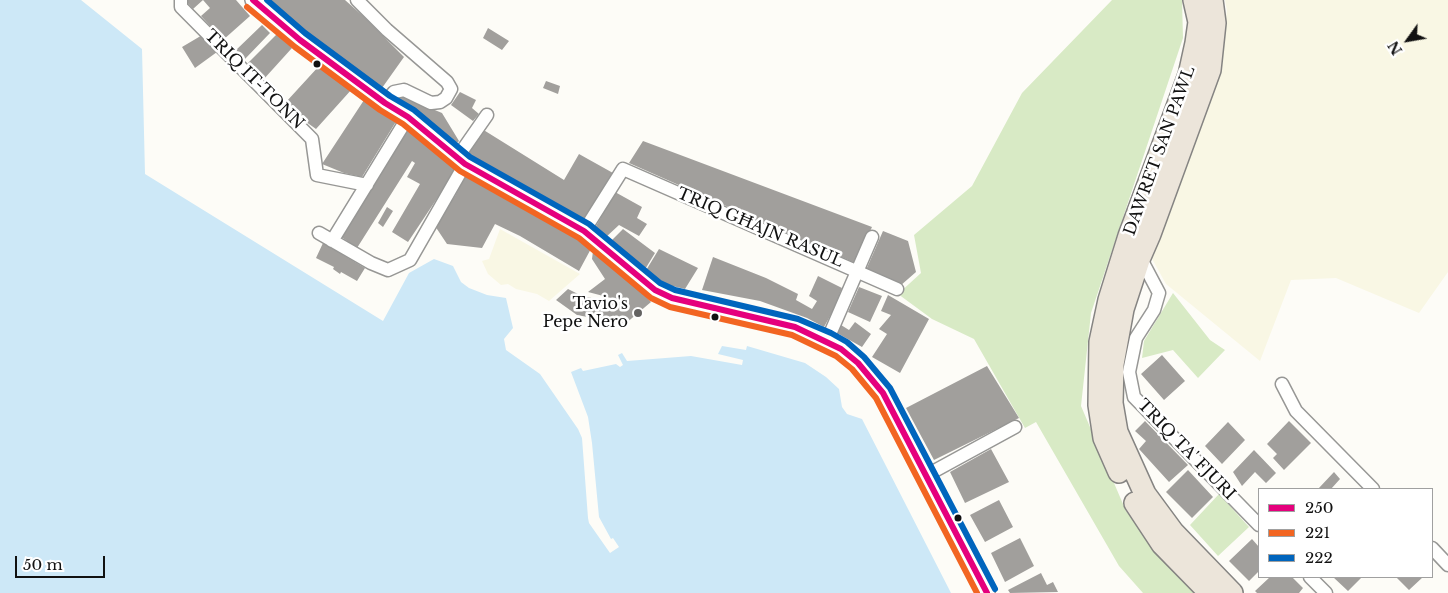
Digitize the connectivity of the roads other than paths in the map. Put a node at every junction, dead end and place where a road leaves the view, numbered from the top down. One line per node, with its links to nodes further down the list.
1 (181, 0): 10 (street, TRIQ IT-TONN)
2 (253, 0): 6 (street)
3 (357, 0): 6 (street)
4 (1194, 0): 19 (highway, DAWRET SAN PAWL)
5 (1212, 0): 15 (highway, DAWRET SAN PAWL)
6 (385, 103): 8 (street)
7 (487, 115): 9 (street)
8 (408, 118): 9 (street); 10 (street)
9 (461, 161): 11 (street); 14 (street)
10 (367, 185): 14 (street)
11 (584, 231): 16 (street, TRIQ GĦAJN RASUL); 21 (street)
12 (319, 233): 14 (street)
13 (872, 237): 16 (street)
14 (332, 241)
15 (1140, 257): 17 (highway, DAWRET SAN PAWL); 19 (street, DAWRET SAN PAWL); 20 (street, TRIQ TA' FJURI)
16 (859, 271): 18 (street, TRIQ GĦAJN RASUL); 21 (street)
17 (1130, 288): 20 (street); 32 (highway, DAWRET SAN PAWL)
18 (897, 289)
19 (1109, 300): 31 (highway, DAWRET SAN PAWL)
20 (1154, 310): 26 (street, TRIQ TA' FJURI)
21 (827, 342): 24 (street)
22 (1282, 384): 25 (street)
23 (1015, 427): 24 (street)
24 (928, 475): 30 (street)
25 (1372, 488)
26 (1258, 524)
27 (1433, 549): 28 (street)
28 (1448, 564)
29 (1311, 578): 33 (street)
30 (987, 593)
31 (1210, 593)
32 (1232, 593)
33 (1326, 593)

